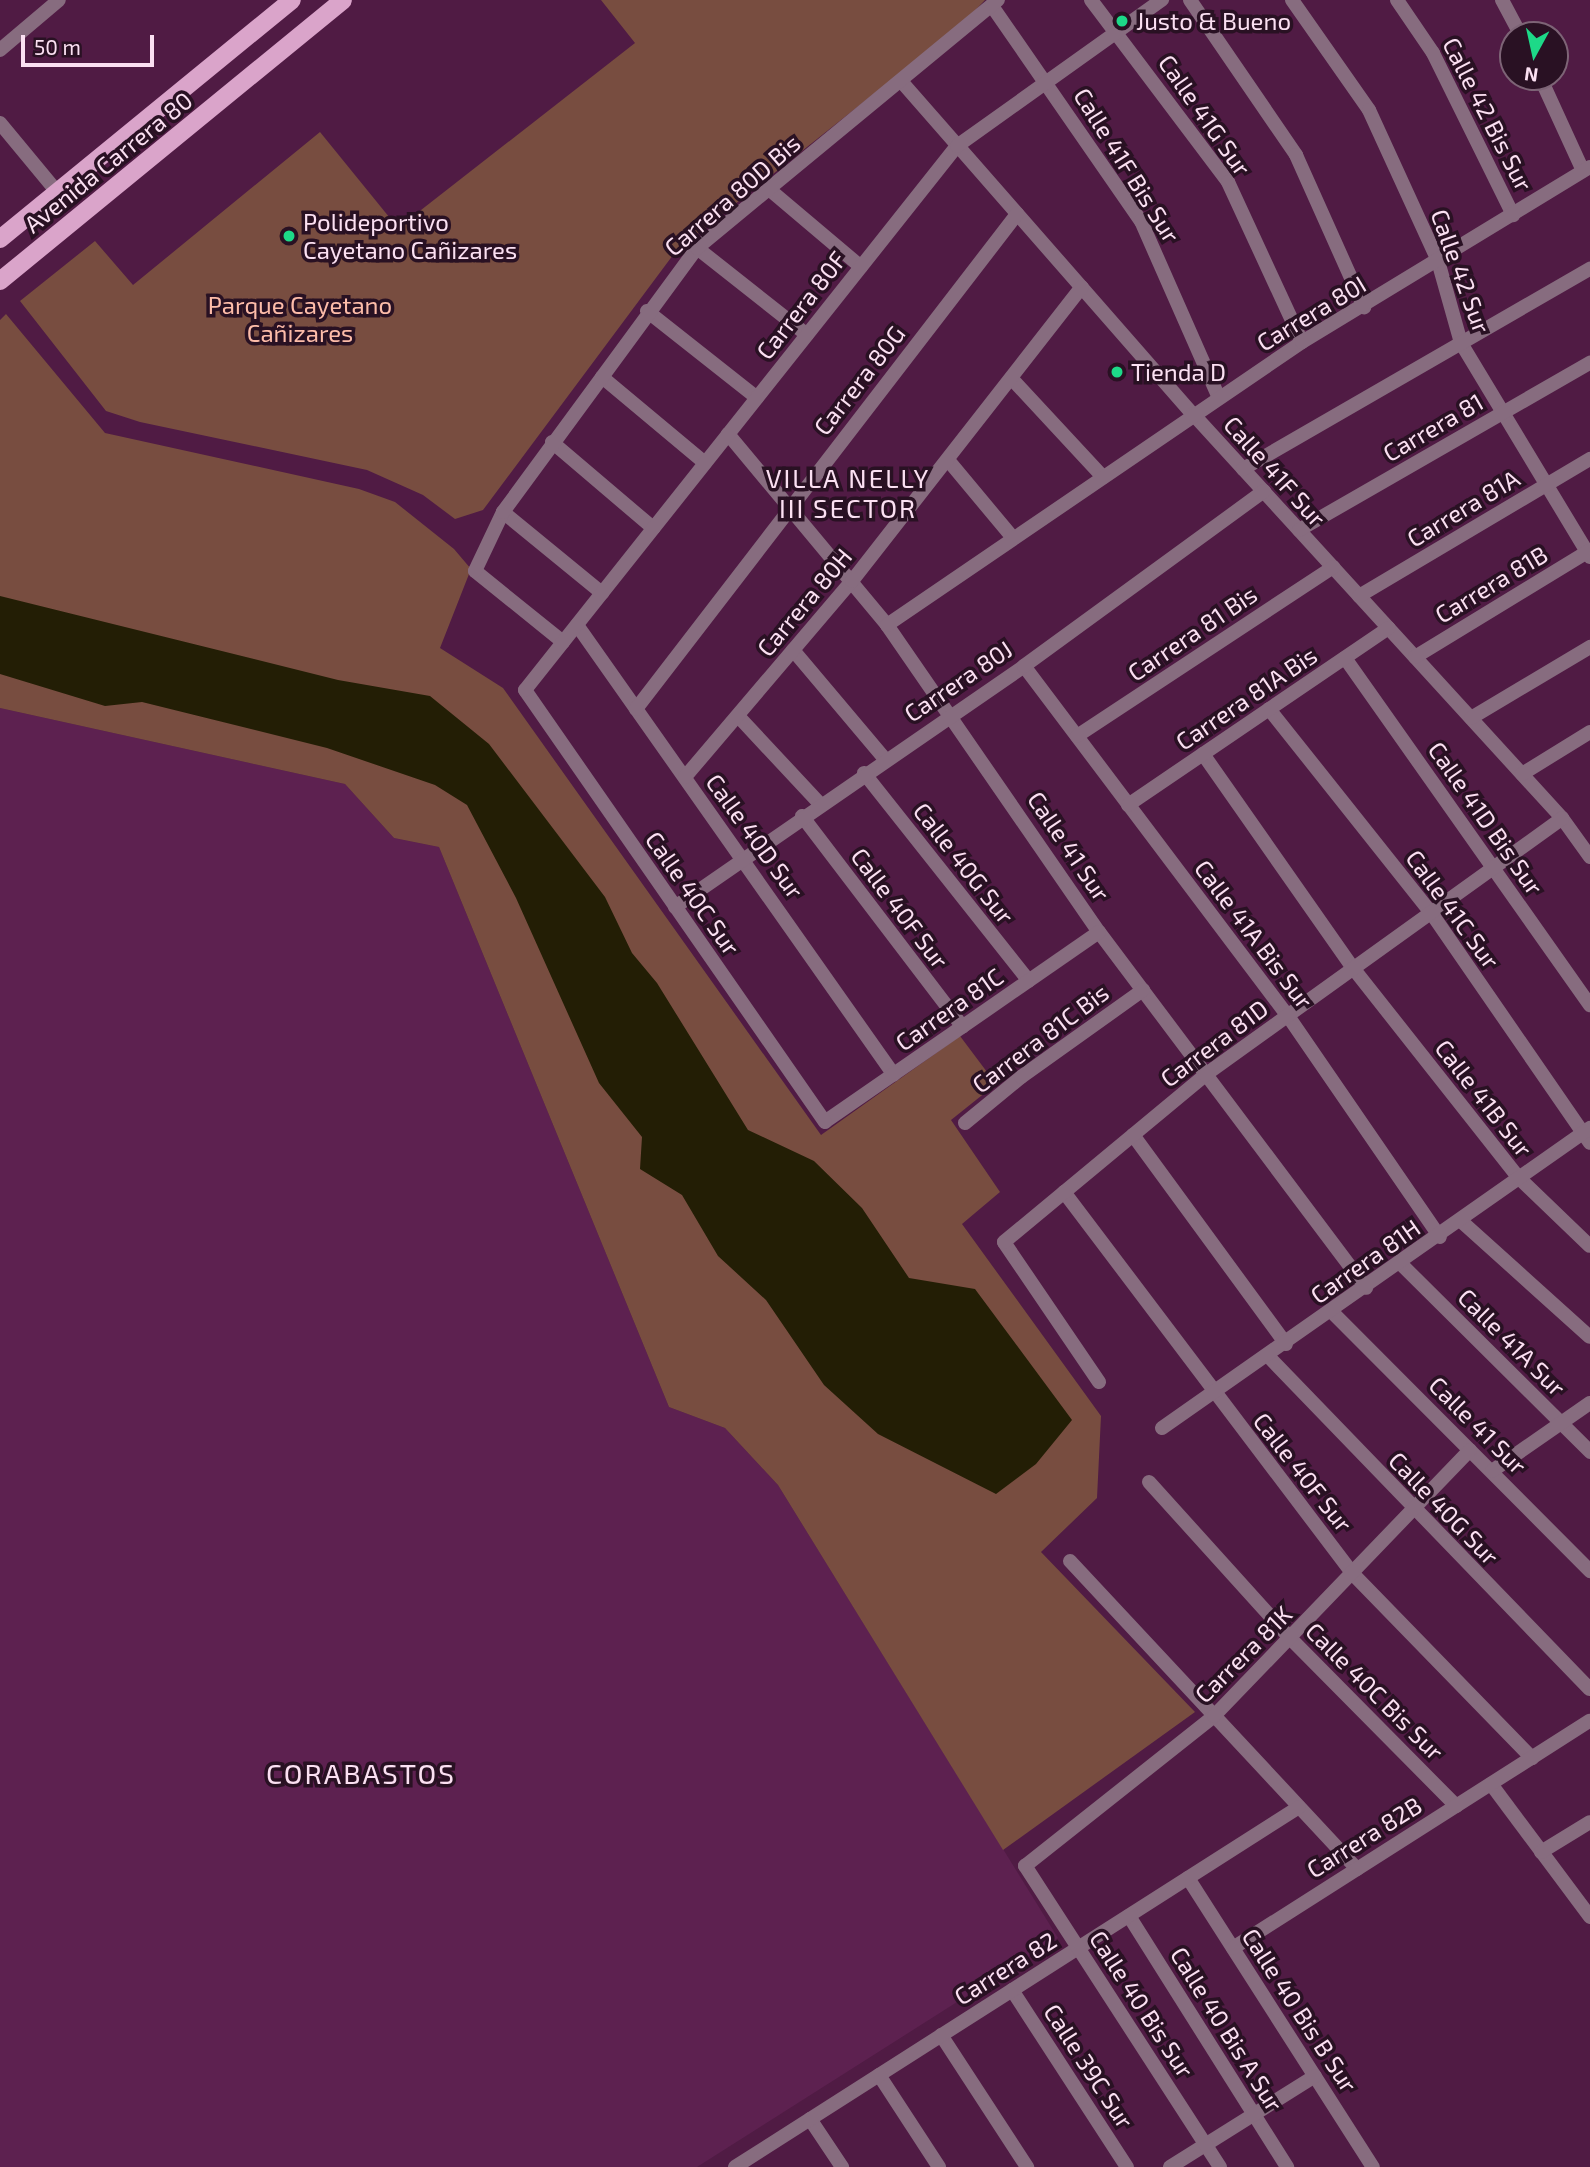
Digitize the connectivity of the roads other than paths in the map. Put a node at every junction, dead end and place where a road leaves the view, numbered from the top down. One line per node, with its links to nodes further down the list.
1 (60, 0): 13 (street)
2 (292, 0): 21 (main road, Avenida Carrera 80)
3 (343, 0): 29 (main road, Avenida Carrera 80)
4 (1091, 0): 12 (street, Calle 41G Sur)
5 (1162, 0): 12 (street, Carrera 80F)
6 (1190, 0): 31 (street)
7 (1292, 0): 26 (street, Calle 42 Sur)
8 (1397, 0): 23 (street, Calle 42 Bis Sur)
9 (1502, 0): 11 (street)
10 (995, 3): 14 (street, Carrera 80D Bis); 15 (street, Calle 41F Bis Sur)
11 (1513, 21)
12 (1117, 32): 15 (street, Carrera 80F); 34 (street, Calle 41G Sur)
13 (0, 50)
14 (901, 82): 18 (street, Calle 41F Sur); 20 (street, Carrera 80D Bis)
15 (1046, 82): 18 (street, Carrera 80F); 40 (street, Calle 41F Bis Sur)
16 (1547, 91): 19 (street)
17 (0, 123): 21 (street)
18 (957, 146): 22 (street, Calle 41F Sur); 27 (street, Carrera 80F)
19 (1586, 169): 23 (street, Carrera 80I)
20 (770, 190): 25 (street, Carrera 80D Bis); 27 (street)
21 (57, 192): 24 (main road, Avenida Carrera 80)
22 (1017, 214): 30 (street, Calle 41F Sur); 52 (street, Carrera 80G)
23 (1513, 215): 26 (street, Carrera 80I)
24 (0, 239)
25 (697, 248): 32 (street, Carrera 80D Bis); 33 (street)
26 (1438, 261): 31 (street, Carrera 80I); 35 (street, Calle 42 Sur)
27 (861, 267): 33 (street, Carrera 80F)
28 (1590, 269): 35 (street)
29 (0, 281)
30 (1082, 287): 38 (street, Carrera 80H); 42 (street, Calle 41F Sur)
31 (1364, 307): 34 (street, Carrera 80I)
32 (647, 311): 37 (street, Carrera 80D Bis); 39 (street)
33 (807, 335): 39 (street, Carrera 80F)
34 (1302, 342): 40 (street, Carrera 80I)
35 (1461, 343): 41 (street, Calle 42 Sur); 48 (street)
36 (1590, 363): 41 (street, Carrera 81)
37 (602, 377): 44 (street, Carrera 80D Bis); 47 (street)
38 (1013, 379): 46 (street, Carrera 80H); 49 (street)
39 (757, 398): 43 (street, Carrera 80F)
40 (1219, 398): 42 (street, Carrera 80I)
41 (1503, 413): 50 (street, Calle 42 Sur); 55 (street, Carrera 81)
42 (1193, 414): 48 (street, Calle 41F Sur); 49 (street, Carrera 80I)
43 (728, 434): 47 (street, Carrera 80F); 52 (street, Calle 41 Sur)
44 (552, 442): 53 (street, Carrera 80D Bis); 54 (street)
45 (1590, 459): 50 (street, Carrera 81A)
46 (948, 460): 56 (street); 59 (street, Carrera 80H)
47 (705, 463): 54 (street, Carrera 80F)
48 (1243, 469): 51 (street, Calle 41F Sur)
49 (1103, 477): 56 (street, Carrera 80I)
50 (1546, 484): 57 (street, Calle 42 Sur); 61 (street, Carrera 81A)
51 (1264, 491): 55 (street, Calle 41F Sur); 70 (street, Carrera 80J)
52 (789, 506): 59 (street, Calle 41 Sur); 72 (street, Carrera 80G)
53 (503, 512): 60 (street); 65 (street, Carrera 80D Bis)
54 (653, 528): 60 (street, Carrera 80F)
55 (1299, 530): 58 (street, Calle 41F Sur)
56 (1013, 538): 63 (street, Carrera 80I)
57 (1589, 553): 68 (street, Carrera 81B)
58 (1333, 567): 61 (street, Calle 41F Sur); 78 (street, Carrera 81 Bis)
59 (852, 581): 63 (street, Calle 41 Sur); 67 (street, Carrera 80H)
60 (602, 593): 62 (street, Carrera 80F)
61 (1359, 596): 64 (street, Calle 41F Sur)
62 (577, 625): 65 (street, Carrera 80F); 72 (street, Calle 40D Sur)
63 (887, 625): 74 (street, Calle 41 Sur)
64 (1388, 628): 68 (street, Calle 41F Sur); 69 (street, Carrera 81A Bis)
65 (563, 642): 71 (street, Carrera 80F)
66 (1590, 647): 76 (street)
67 (793, 650): 75 (street, Carrera 80H); 80 (street)
68 (1415, 657): 76 (street, Calle 41F Sur)
69 (1345, 658): 73 (street, Carrera 81A Bis); 92 (street, Calle 41D Bis Sur)
70 (1024, 666): 74 (street, Carrera 80J); 78 (street, Calle 41A Bis Sur)
71 (525, 690): 93 (street, Calle 40C Sur)
72 (636, 709): 83 (street, Calle 40D Sur)
73 (1269, 709): 79 (street, Carrera 81A Bis); 94 (street, Calle 41C Sur)
74 (951, 712): 80 (street, Carrera 80J); 95 (street, Calle 41 Sur)
75 (738, 716): 83 (street, Carrera 80H); 84 (street)
76 (1471, 718): 82 (street, Calle 41F Sur)
77 (1590, 732): 82 (street)
78 (1077, 736): 85 (street, Calle 41A Bis Sur)
79 (1203, 754): 85 (street, Carrera 81A Bis); 96 (street, Calle 41B Sur)
80 (884, 758): 81 (street, Carrera 80J)
81 (864, 773): 84 (street, Carrera 80J); 97 (street, Calle 40G Sur)
82 (1522, 774): 87 (street, Calle 41F Sur)
83 (685, 777): 91 (street, Calle 40D Sur)
84 (820, 803): 86 (street, Carrera 80J)
85 (1128, 805): 100 (street, Calle 41A Bis Sur)
86 (802, 816): 91 (street, Carrera 80J); 101 (street, Calle 40F Sur)
87 (1562, 818): 89 (street, Calle 41F Sur); 92 (street, Carrera 81D)
88 (1590, 829): 89 (street)
89 (1576, 838): 90 (street, Calle 41F Sur)
90 (1590, 857)
91 (741, 861): 93 (street, Carrera 80J); 102 (street, Calle 40D Sur)
92 (1493, 868): 94 (street, Carrera 81D); 99 (street, Calle 41D Bis Sur)
93 (675, 907): 104 (street, Calle 40C Sur)
94 (1432, 914): 96 (street, Carrera 81D); 107 (street, Calle 41C Sur)
95 (1099, 932): 97 (street, Carrera 81C); 98 (street, Calle 41 Sur)
96 (1353, 968): 100 (street, Carrera 81D); 108 (street, Calle 41B Sur)
97 (1029, 981): 101 (street, Carrera 81C)
98 (1143, 990): 103 (street, Calle 41 Sur); 105 (street, Carrera 81C Bis)
99 (1590, 1005)
100 (1288, 1016): 103 (street, Carrera 81D); 111 (street, Calle 41A Bis Sur)
101 (963, 1027): 102 (street, Carrera 81C)
102 (894, 1075): 104 (street, Carrera 81C)
103 (1205, 1075): 106 (street, Carrera 81D); 114 (street, Calle 41 Sur)
104 (825, 1122)
105 (965, 1124)
106 (1133, 1135): 109 (street, Carrera 81D); 117 (street)
107 (1587, 1135): 108 (street, Carrera 81H)
108 (1519, 1178): 110 (street, Carrera 81H); 112 (street, Calle 41B Sur)
109 (1064, 1192): 119 (street, Carrera 81D); 120 (street, Calle 40F Sur)
110 (1461, 1221): 111 (street, Carrera 81H); 116 (street)
111 (1440, 1237): 113 (street, Carrera 81H)
112 (1590, 1246)
113 (1401, 1264): 114 (street, Carrera 81H); 122 (street, Calle 41A Sur)
114 (1366, 1288): 115 (street, Carrera 81H)
115 (1332, 1311): 117 (street, Carrera 81H); 124 (street, Calle 41 Sur)
116 (1590, 1337)
117 (1286, 1344): 118 (street, Carrera 81H)
118 (1268, 1356): 120 (street, Carrera 81H); 128 (street, Calle 40G Sur)
119 (1099, 1382)
120 (1212, 1392): 123 (street, Carrera 81H); 131 (street, Calle 40F Sur)
121 (1590, 1403): 122 (street)
122 (1560, 1422): 125 (street, Calle 41A Sur); 126 (street)
123 (1162, 1428)
124 (1470, 1450): 126 (street, Calle 41 Sur); 128 (street, Carrera 81K)
125 (1590, 1452)
126 (1492, 1471): 130 (street, Calle 41 Sur)
127 (1149, 1482): 132 (street, Calle 40C Bis Sur)
128 (1415, 1511): 131 (street, Carrera 81K); 133 (street, Calle 40G Sur)
129 (1070, 1561): 134 (street)
130 (1590, 1572)
131 (1353, 1574): 132 (street, Carrera 81K); 136 (street, Calle 40F Sur)
132 (1291, 1639): 134 (street, Carrera 81K); 138 (street, Calle 40C Bis Sur)
133 (1590, 1689)
134 (1214, 1716): 139 (street); 142 (street, Carrera 81K)
135 (1590, 1721): 136 (street, Carrera 82B)
136 (1532, 1758): 137 (street, Carrera 82B)
137 (1491, 1784): 138 (street, Carrera 82B); 141 (street)
138 (1456, 1806): 143 (street, Carrera 82B)
139 (1299, 1807): 143 (street); 144 (street, Carrera 82)
140 (1590, 1822): 141 (street)
141 (1541, 1852): 146 (street)
142 (1025, 1866): 147 (street, Calle 40 Bis Sur)
143 (1357, 1869): 148 (street, Carrera 82B)
144 (1188, 1878): 145 (street, Carrera 82); 148 (street, Calle 40 Bis B Sur)
145 (1129, 1916): 147 (street, Carrera 82); 153 (street, Calle 40 Bis A Sur)
146 (1590, 1917)
147 (1078, 1948): 149 (street, Carrera 82); 155 (street, Calle 40 Bis Sur)
148 (1233, 1948): 152 (street, Calle 40 Bis B Sur)
149 (1012, 1990): 150 (street, Carrera 82); 160 (street, Calle 39C Sur)
150 (941, 2035): 151 (street, Carrera 82); 159 (street)
151 (879, 2075): 154 (street, Carrera 82); 158 (street)
152 (1315, 2076): 153 (street); 164 (street, Calle 40 Bis B Sur)
153 (1254, 2115): 155 (street); 163 (street, Calle 40 Bis A Sur)
154 (810, 2119): 156 (street, Carrera 82); 157 (street)
155 (1205, 2145): 161 (street); 162 (street, Calle 40 Bis Sur)
156 (742, 2165)
157 (842, 2167)
158 (939, 2167)
159 (1027, 2167)
160 (1127, 2167)
161 (1170, 2167)
162 (1220, 2167)
163 (1287, 2167)
164 (1373, 2167)

